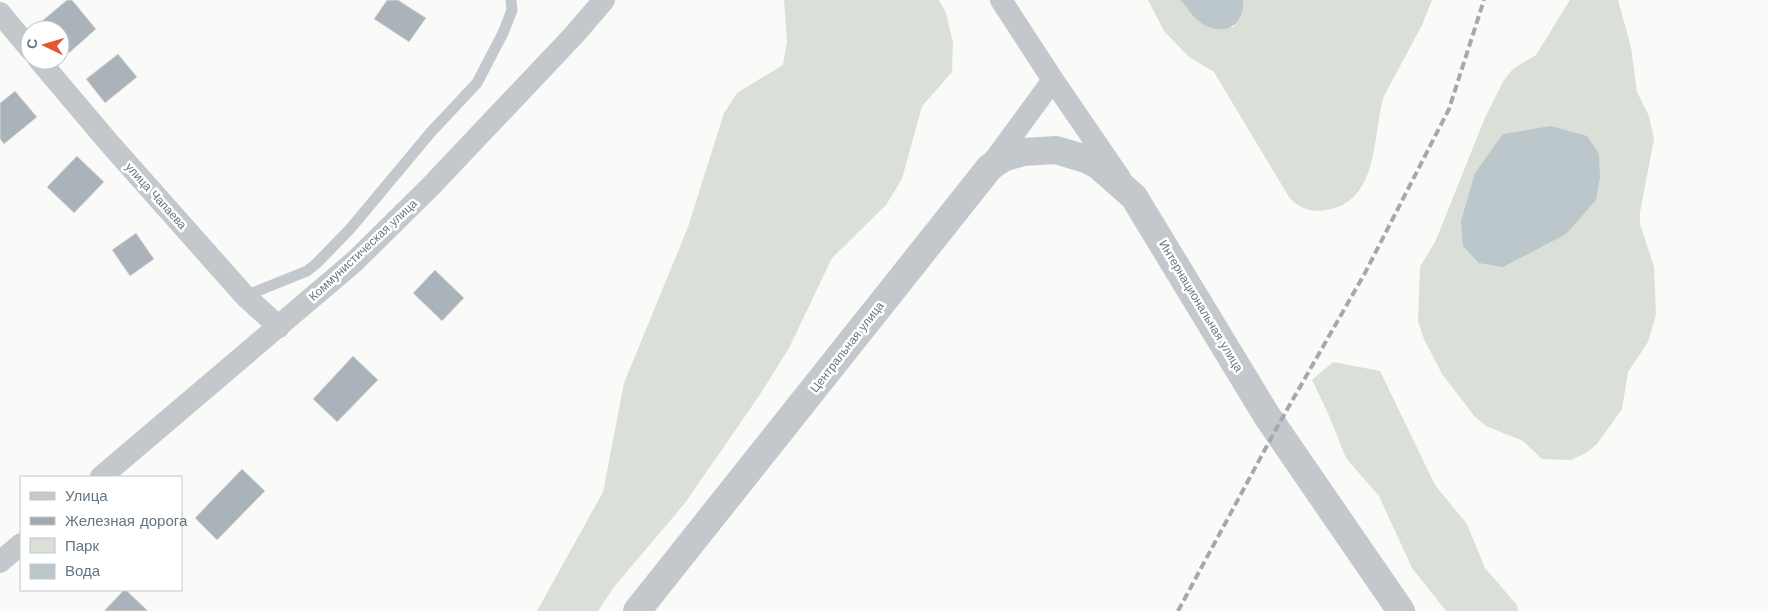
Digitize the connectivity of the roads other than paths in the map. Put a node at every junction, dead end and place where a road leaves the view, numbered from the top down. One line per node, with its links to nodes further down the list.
1 (511, 0): 10 (lane)
2 (604, 0): 11 (street, Коммунистическая улица)
3 (1001, 0): 7 (street, Интернациональная улица)
4 (0, 13): 5 (street)
5 (20, 37)
6 (47, 70): 10 (street, улица Чапаева)
7 (1053, 80): 8 (street, Центральная улица); 9 (street, Интернациональная улица)
8 (990, 167): 9 (street); 15 (street, Центральная улица)
9 (1134, 197): 16 (street, Интернациональная улица)
10 (245, 296): 11 (street, улица Чапаева)
11 (279, 327): 12 (street, Коммунистическая улица)
12 (102, 476)
13 (20, 545): 14 (street)
14 (0, 562)
15 (637, 611)
16 (1401, 611)

